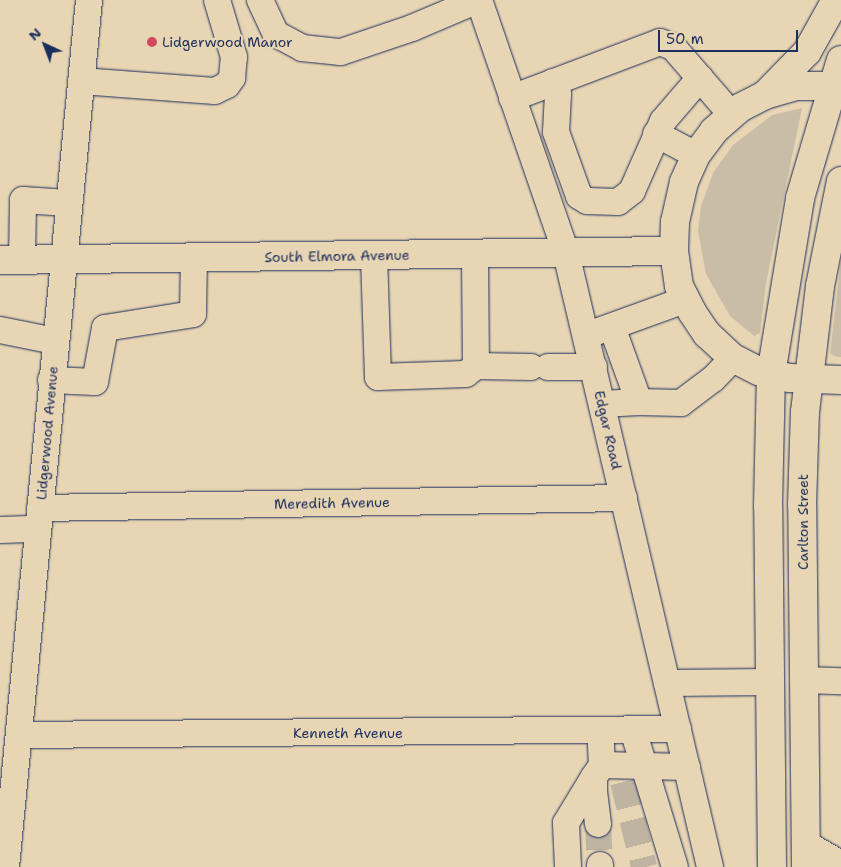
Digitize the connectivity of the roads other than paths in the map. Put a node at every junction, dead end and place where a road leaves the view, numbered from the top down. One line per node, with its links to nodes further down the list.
1 (89, 0): 8 (street, Lidgerwood Avenue)
2 (218, 0): 8 (street)
3 (260, 0): 4 (street)
4 (478, 0): 11 (street, Edgar Road)
5 (836, 0): 10 (main road)
6 (838, 77): 10 (main road); 33 (main road)
7 (700, 78): 9 (street); 12 (street); 13 (street)
8 (81, 81): 16 (street, Lidgerwood Avenue)
9 (553, 82): 11 (street); 13 (street)
10 (765, 95): 12 (main road)
11 (512, 98): 19 (street, Edgar Road)
12 (732, 114): 14 (main road)
13 (656, 134): 14 (street)
14 (696, 155): 18 (main road)
15 (841, 181): 36 (main road, Carlton Street)
16 (68, 203): 17 (street); 24 (street, Lidgerwood Avenue)
17 (11, 229): 23 (street)
18 (674, 252): 19 (main road, South Elmora Avenue); 25 (main road)
19 (566, 253): 20 (main road, South Elmora Avenue); 28 (street, Edgar Road)
20 (475, 255): 21 (main road, South Elmora Avenue); 31 (street)
21 (374, 256): 22 (main road, South Elmora Avenue); 31 (street)
22 (194, 258): 24 (main road, South Elmora Avenue); 34 (street)
23 (11, 260): 24 (main road, South Elmora Avenue)
24 (63, 260): 29 (street, Lidgerwood Avenue)
25 (686, 300): 26 (street); 30 (main road)
26 (612, 327): 28 (street); 37 (street)
27 (0, 330): 29 (street)
28 (586, 335): 32 (street, Edgar Road)
29 (55, 341): 34 (street, Lidgerwood Avenue)
30 (733, 358): 33 (main road); 37 (street)
31 (476, 366): 32 (street)
32 (594, 367): 38 (street, Edgar Road)
33 (771, 374): 36 (main road); 44 (main road)
34 (51, 380): 40 (street, Lidgerwood Avenue)
35 (841, 380): 36 (main road)
36 (807, 381): 42 (main road, Carlton Street)
37 (639, 402): 38 (street)
38 (602, 404): 39 (street, Edgar Road)
39 (624, 498): 40 (street, Meredith Avenue); 45 (street, Edgar Road)
40 (39, 518): 41 (street, Meredith Avenue); 46 (street, Lidgerwood Avenue)
41 (0, 530)
42 (805, 680): 43 (street); 54 (main road, Carlton Street)
43 (841, 681)
44 (769, 682): 45 (street); 60 (main road)
45 (667, 683): 47 (street, Edgar Road)
46 (13, 720): 49 (street, Kenneth Avenue); 53 (street, Lidgerwood Avenue)
47 (678, 729): 48 (street, Kenneth Avenue); 50 (street, Edgar Road)
48 (633, 730): 49 (street, Kenneth Avenue); 51 (street)
49 (600, 731): 51 (street)
50 (686, 767): 51 (street); 59 (street, Edgar Road)
51 (617, 771): 52 (street); 57 (street); 58 (street)
52 (598, 824)
53 (5, 827): 56 (street, Lidgerwood Avenue)
54 (806, 856): 55 (street)
55 (841, 864)
56 (6, 867)
57 (568, 867)
58 (675, 867)
59 (710, 867)
60 (772, 867)

